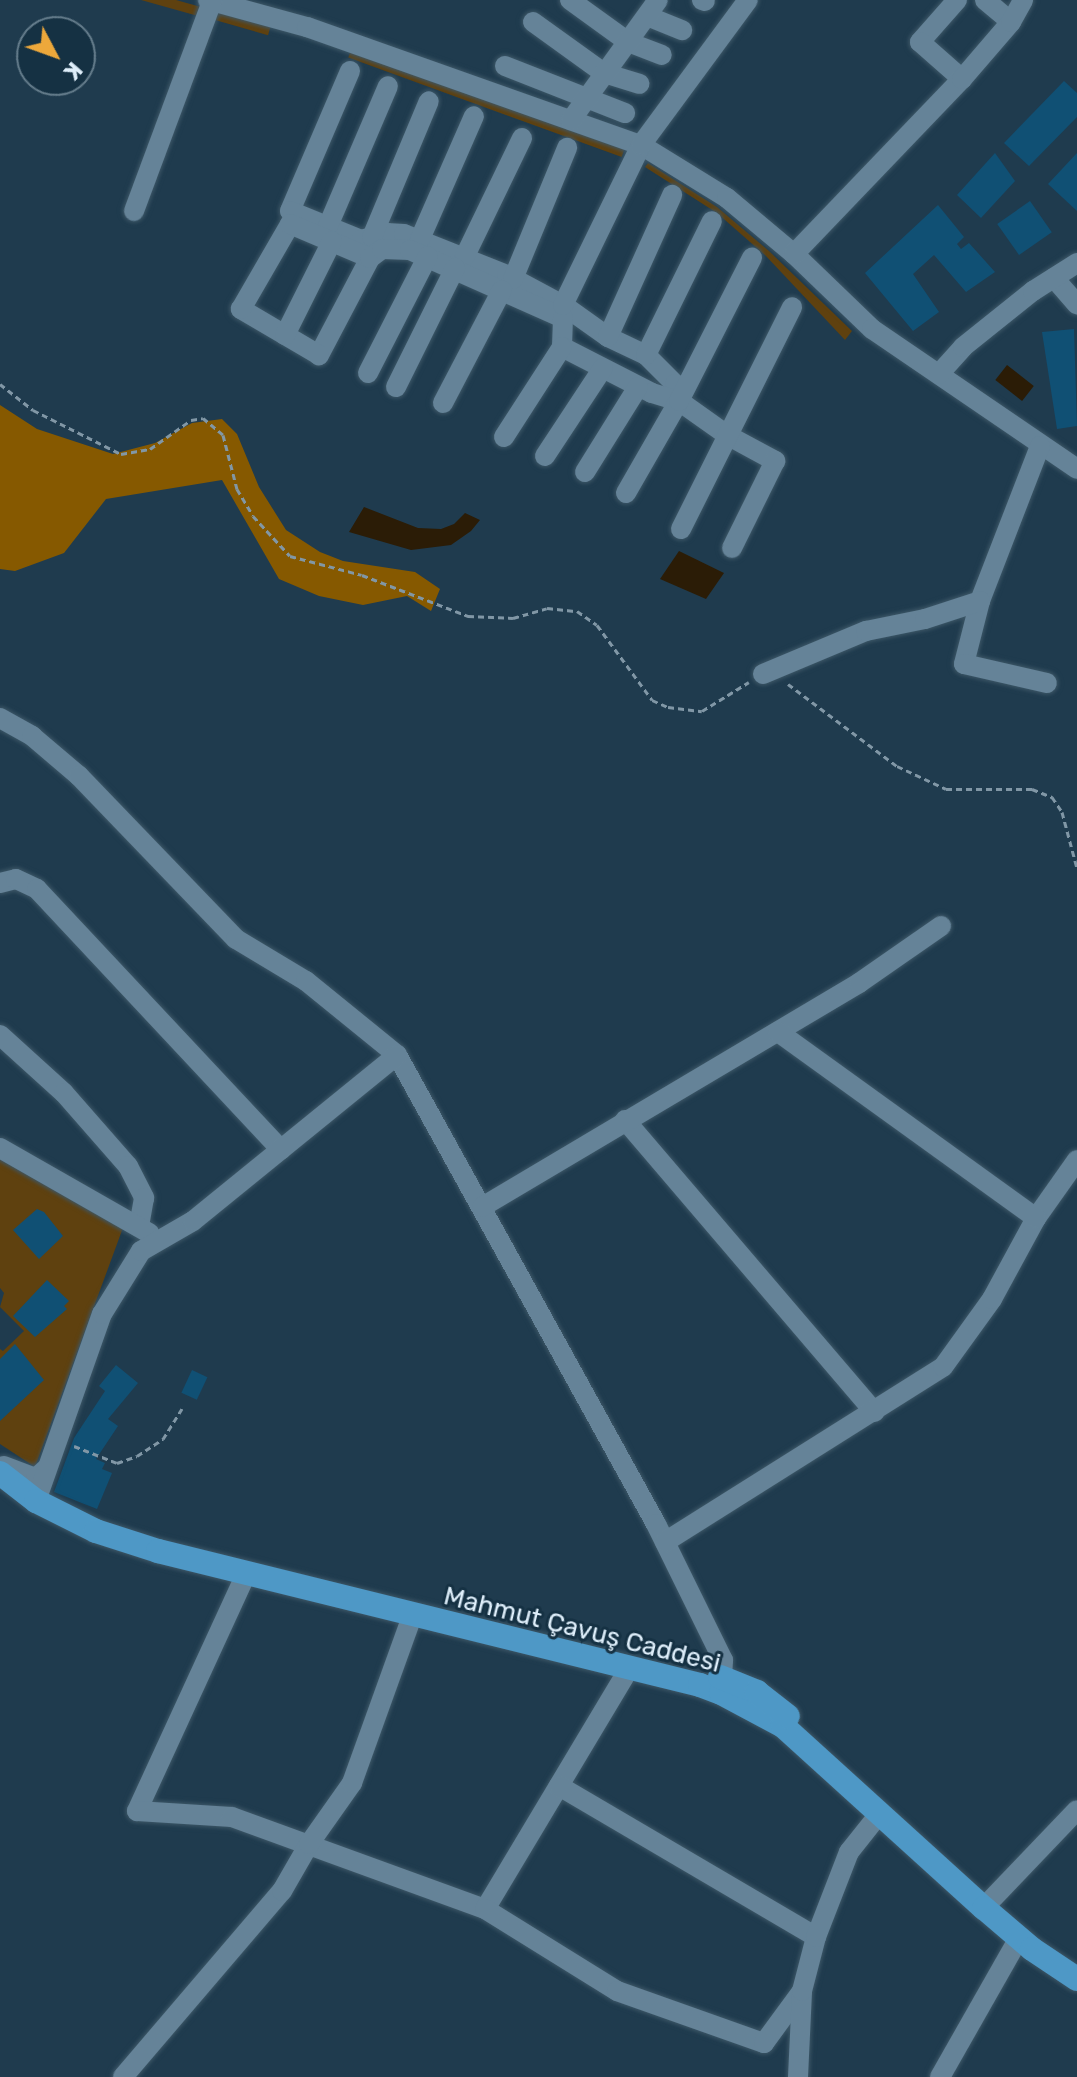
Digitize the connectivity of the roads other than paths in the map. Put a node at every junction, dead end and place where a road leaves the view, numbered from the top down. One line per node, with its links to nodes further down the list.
1 (210, 0): 23 (street); 28 (street)
2 (570, 0): 11 (street)
3 (748, 0): 25 (street)
4 (957, 0): 16 (street)
5 (985, 0): 9 (street)
6 (1023, 0): 9 (street)
7 (649, 6): 10 (street); 11 (street)
8 (533, 22): 15 (street)
9 (1011, 22): 16 (street)
10 (682, 30)
11 (628, 42): 12 (street); 15 (street)
12 (662, 55)
13 (505, 66): 19 (street)
14 (350, 71): 30 (street)
15 (604, 73): 17 (street); 19 (street)
16 (962, 79): 33 (street)
17 (639, 84)
18 (388, 86): 30 (street)
19 (586, 99): 21 (street); 23 (street)
20 (429, 101): 31 (street)
21 (625, 113)
22 (474, 116): 32 (street)
23 (571, 120): 25 (street)
24 (522, 138): 35 (street)
25 (641, 145): 33 (street); 40 (street)
26 (567, 148): 38 (street)
27 (672, 195): 43 (street)
28 (134, 211)
29 (712, 221): 45 (street)
30 (330, 234): 31 (street); 42 (street); 42 (street)
31 (371, 248): 32 (street); 42 (street)
32 (424, 248): 35 (street); 47 (street)
33 (794, 254): 48 (street)
34 (752, 258): 51 (street)
35 (460, 262): 38 (street); 49 (street)
36 (1077, 263): 37 (street)
37 (1054, 278): 39 (street); 48 (street)
38 (508, 284): 40 (street); 44 (street); 52 (street)
39 (1077, 304)
40 (563, 305): 43 (street)
41 (792, 307): 53 (street)
42 (285, 335)
43 (608, 337): 45 (street)
44 (562, 347): 46 (street); 54 (street)
45 (646, 355): 51 (street)
46 (603, 368): 50 (street); 56 (street)
47 (368, 373)
48 (939, 374): 55 (street)
49 (396, 387)
50 (638, 387): 51 (street); 58 (street)
51 (679, 401): 53 (street); 59 (street)
52 (443, 403)
53 (727, 435): 60 (street); 61 (street)
54 (504, 437)
55 (1040, 446): 57 (street); 62 (street)
56 (545, 456)
57 (1077, 469)
58 (585, 472)
59 (626, 493)
60 (681, 529)
61 (732, 548)
62 (980, 601): 63 (street); 64 (street)
63 (763, 674)
64 (1047, 683)
65 (0, 718): 70 (street)
66 (0, 883): 73 (street)
67 (941, 926): 68 (street)
68 (778, 1032): 71 (street); 76 (street)
69 (0, 1035): 77 (street)
70 (397, 1055): 73 (street); 75 (street)
71 (625, 1120): 75 (street); 79 (street)
72 (0, 1148): 77 (street)
73 (281, 1150): 78 (street)
74 (1077, 1160): 76 (street)
75 (482, 1207): 82 (street)
76 (1036, 1218): 79 (street)
77 (139, 1227): 78 (street)
78 (160, 1239): 81 (street)
79 (874, 1412): 82 (street)
80 (1, 1467): 81 (main road, Mahmut Çavuş Caddesi)
81 (40, 1486): 83 (main road, Mahmut Çavuş Caddesi); 86 (main road)
82 (665, 1542): 86 (street)
83 (246, 1574): 84 (main road, Mahmut Çavuş Caddesi); 90 (street)
84 (412, 1616): 85 (main road, Mahmut Çavuş Caddesi); 90 (street)
85 (630, 1667): 86 (main road, Mahmut Çavuş Caddesi); 87 (street)
86 (722, 1685): 89 (main road, Mahmut Çavuş Caddesi); 91 (main road)
87 (559, 1786): 92 (street); 93 (street)
88 (1077, 1810): 91 (street)
89 (880, 1813): 93 (street); 94 (main road, Mahmut Çavuş Caddesi)
90 (309, 1844): 92 (street); 98 (street)
91 (991, 1900): 95 (main road)
92 (485, 1909): 97 (street)
93 (816, 1937): 97 (street)
94 (1019, 1938): 96 (main road, Mahmut Çavuş Caddesi); 100 (street)
95 (1077, 1966)
96 (1077, 1979)
97 (802, 1991): 99 (street)
98 (123, 2077)
99 (798, 2077)
100 (940, 2077)

